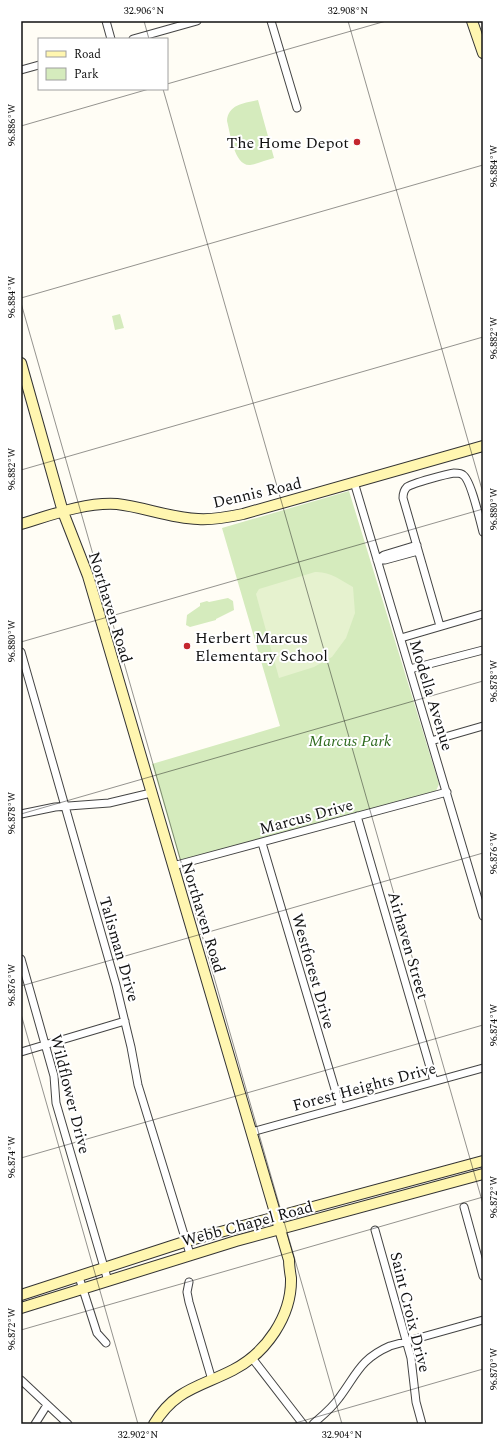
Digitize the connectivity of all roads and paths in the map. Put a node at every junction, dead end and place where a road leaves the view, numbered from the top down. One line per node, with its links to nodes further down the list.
1 (106, 21): 5 (street)
2 (197, 21): 6 (street)
3 (271, 21): 10 (street)
4 (472, 21): 7 (street)
5 (111, 38)
6 (137, 38)
7 (483, 53)
8 (38, 66): 9 (street)
9 (21, 70)
10 (297, 108)
11 (21, 363): 15 (street, Northaven Road)
12 (483, 441): 13 (street)
13 (479, 447): 14 (street, Dennis Road)
14 (354, 482): 15 (street, Dennis Road); 19 (street, Modella Avenue)
15 (63, 512): 16 (street, Dennis Road); 29 (street, Northaven Road)
16 (21, 524)
17 (483, 532): 18 (street)
18 (418, 548): 19 (street); 21 (street)
19 (377, 560): 22 (street, Modella Avenue)
20 (483, 614): 21 (street)
21 (440, 626): 22 (street)
22 (401, 638): 25 (street, Modella Avenue)
23 (483, 650): 25 (street)
24 (21, 652): 30 (street, Talisman Drive)
25 (410, 669): 27 (street, Modella Avenue)
26 (483, 726): 27 (street)
27 (431, 741): 28 (street, Modella Avenue)
28 (446, 792): 32 (street, Marcus Drive); 35 (street, Modella Avenue)
29 (151, 793): 30 (street); 34 (street, Northaven Road)
30 (66, 807): 31 (street); 37 (street, Talisman Drive)
31 (21, 814)
32 (357, 816): 33 (street, Marcus Drive); 41 (street, Airhaven Street)
33 (262, 843): 34 (street, Marcus Drive); 42 (street, Westforest Drive)
34 (173, 866): 43 (street, Northaven Road)
35 (483, 916)
36 (21, 959): 38 (street, Wildflower Drive)
37 (126, 1021): 38 (street); 50 (street, Talisman Drive)
38 (46, 1045): 39 (street); 52 (street, Wildflower Drive)
39 (21, 1052)
40 (483, 1068): 41 (street, Forest Heights Drive)
41 (434, 1081): 42 (street, Forest Heights Drive)
42 (340, 1106): 43 (street, Forest Heights Drive)
43 (252, 1132): 47 (street, Northaven Road)
44 (483, 1161): 47 (street, Webb Chapel Road)
45 (483, 1174): 48 (street, Webb Chapel Road)
46 (464, 1207): 53 (street)
47 (277, 1218): 48 (street, Northaven Road); 50 (street, Webb Chapel Road)
48 (280, 1229): 51 (street, Webb Chapel Road); 63 (street, Northaven Road)
49 (375, 1230): 61 (street, Saint Croix Drive)
50 (187, 1241): 51 (street, Talisman Drive); 52 (street, Webb Chapel Road)
51 (190, 1254): 55 (street, Webb Chapel Road)
52 (105, 1269): 54 (street, Webb Chapel Road); 55 (street, Wildflower Drive)
53 (483, 1276)
54 (78, 1277): 57 (street); 58 (street, Webb Chapel Road)
55 (108, 1281): 57 (street, Webb Chapel Road)
56 (189, 1282): 65 (street)
57 (82, 1290): 59 (street, Webb Chapel Road); 62 (street)
58 (21, 1295)
59 (21, 1308)
60 (483, 1320): 61 (street)
61 (406, 1342): 71 (street); 72 (street, Saint Croix Drive)
62 (106, 1343)
63 (252, 1358): 65 (street, Northaven Road); 70 (street)
64 (21, 1380): 66 (street)
65 (212, 1380): 69 (street, Northaven Road)
66 (47, 1405): 67 (street); 68 (street)
67 (35, 1424)
68 (68, 1424)
69 (154, 1424)
70 (303, 1424)
71 (313, 1424)
72 (422, 1424)

